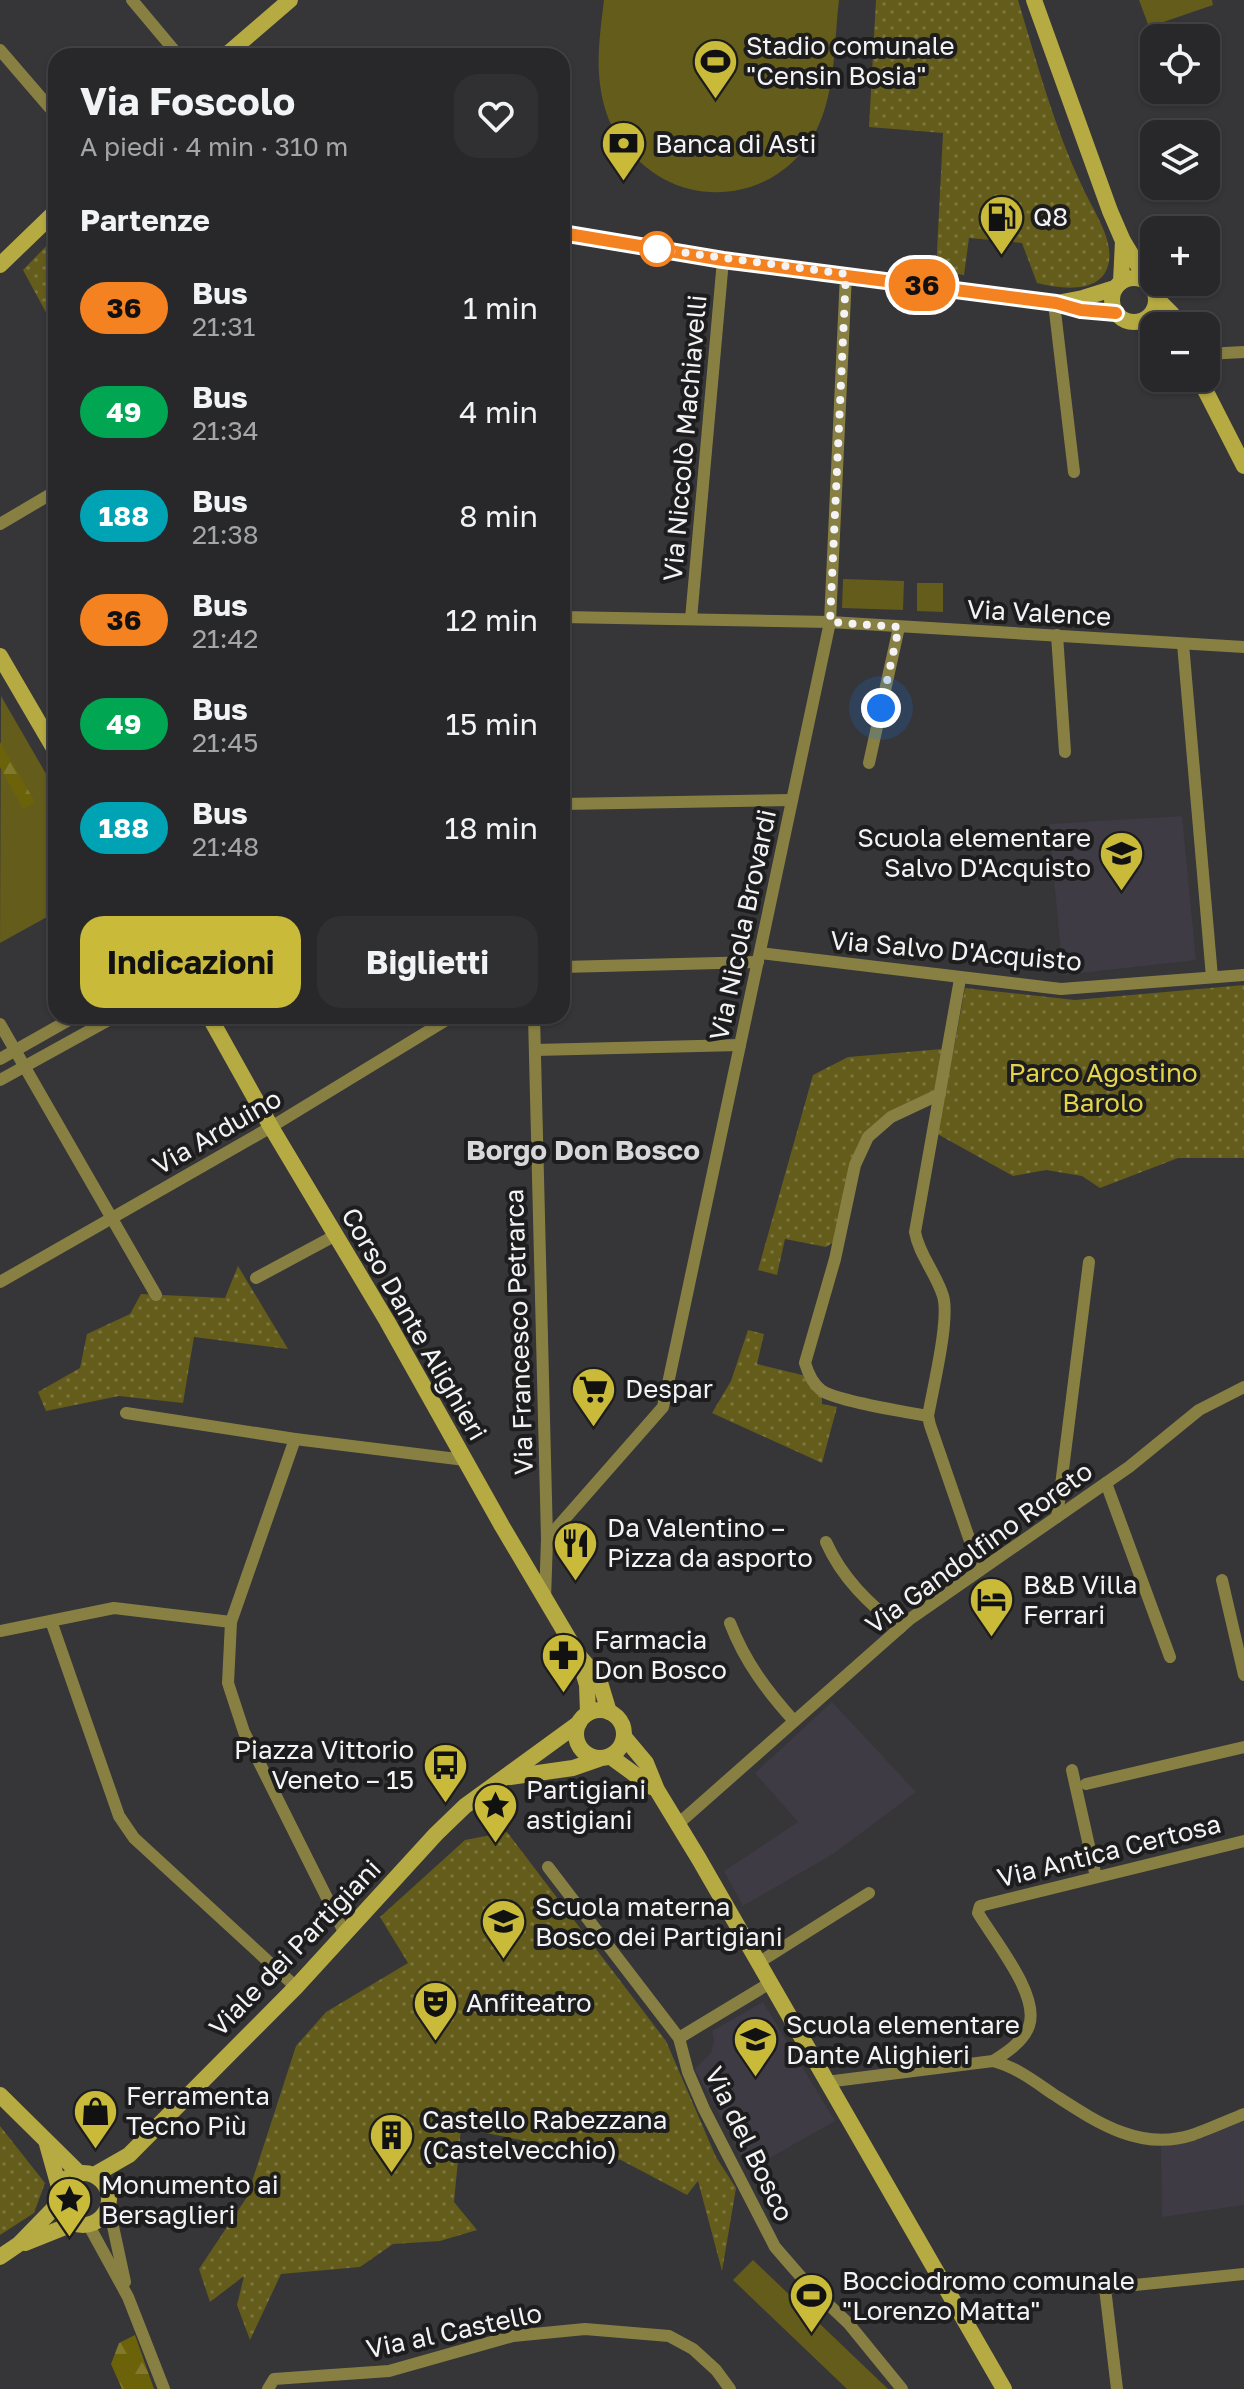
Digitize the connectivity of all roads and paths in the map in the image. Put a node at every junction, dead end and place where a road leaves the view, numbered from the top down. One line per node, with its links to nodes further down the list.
1 (132, 0): 4 (street)
2 (290, 0): 5 (street)
3 (1034, 0): 10 (street)
4 (172, 48)
5 (234, 48)
6 (0, 50): 7 (street)
7 (48, 106)
8 (48, 218): 11 (street)
9 (570, 234): 12 (street)
10 (1123, 241): 13 (street); 16 (street)
11 (2, 259)
12 (723, 260): 14 (street); 31 (street, Via Niccolò Machiavelli)
13 (1140, 269)
14 (846, 274): 18 (street); 32 (street, Via Nicola Brovardi)
15 (1140, 280): 16 (street)
16 (1118, 285): 18 (street); 21 (street)
17 (1156, 298): 19 (street); 20 (street)
18 (1055, 303): 21 (street); 27 (street)
19 (1151, 312)
20 (1170, 312)
21 (1116, 313): 22 (street)
22 (1140, 320)
23 (1244, 352): 24 (street)
24 (1220, 353)
25 (1206, 392): 26 (street)
26 (1244, 466)
27 (1074, 472)
28 (48, 496): 29 (street)
29 (0, 524)
30 (570, 617): 31 (street, Via Valence)
31 (691, 619): 32 (street, Via Valence)
32 (830, 622): 33 (street, Via Valence); 41 (street, Via Nicola Brovardi)
33 (899, 627): 34 (street, Via Valence); 40 (street)
34 (1057, 635): 35 (street, Via Valence); 39 (street)
35 (1183, 644): 36 (street, Via Valence); 46 (street)
36 (1244, 647)
37 (0, 656): 38 (street)
38 (48, 738)
39 (1065, 752)
40 (869, 763)
41 (792, 800): 42 (street); 43 (street, Via Nicola Brovardi)
42 (570, 804)
43 (759, 957): 44 (street, Via Salvo D'Acquisto); 47 (street, Via Salvo D'Acquisto); 54 (street, Via Nicola Brovardi)
44 (570, 967)
45 (1244, 975): 46 (street, Via Salvo D'Acquisto)
46 (1212, 977): 47 (street, Via Salvo D'Acquisto)
47 (960, 979): 60 (street)
48 (0, 1024): 55 (street)
49 (61, 1024): 55 (street)
50 (101, 1024): 58 (street)
51 (213, 1024): 61 (street, Corso Dante Alighieri)
52 (440, 1024): 61 (street, Via Arduino)
53 (534, 1024): 56 (street, Via Francesco Petrarca)
54 (740, 1045): 56 (street); 75 (street, Via Nicola Brovardi)
55 (14, 1050): 57 (street); 58 (street)
56 (535, 1050): 75 (street, Via Francesco Petrarca)
57 (0, 1059)
58 (23, 1067): 59 (street); 62 (street)
59 (0, 1080)
60 (940, 1094): 70 (street); 70 (street)
61 (271, 1127): 62 (street, Via Arduino); 63 (street, Corso Dante Alighieri)
62 (112, 1219): 66 (street, Via Arduino); 67 (street)
63 (336, 1235): 65 (street); 72 (street, Corso Dante Alighieri)
64 (1089, 1262): 74 (street)
65 (256, 1278)
66 (0, 1282)
67 (156, 1295)
68 (1244, 1387): 73 (street, Via Gandolfino Roreto)
69 (126, 1413): 71 (street)
70 (928, 1416): 77 (street)
71 (295, 1439): 72 (street); 81 (street)
72 (465, 1460): 79 (street, Corso Dante Alighieri)
73 (1106, 1483): 74 (street, Via Gandolfino Roreto); 86 (street)
74 (1057, 1517): 77 (street, Via Gandolfino Roreto)
75 (547, 1539): 79 (street, Via Francesco Petrarca)
76 (826, 1542): 83 (street)
77 (980, 1570): 83 (street, Via Gandolfino Roreto)
78 (1222, 1580): 87 (street)
79 (545, 1599): 85 (street, Corso Dante Alighieri)
80 (51, 1621): 81 (street); 84 (street); 106 (street)
81 (231, 1622): 103 (street)
82 (730, 1623): 90 (street)
83 (900, 1628): 90 (street, Via Gandolfino Roreto)
84 (0, 1631)
85 (579, 1656): 88 (street, Corso Dante Alighieri); 89 (street, Corso Dante Alighieri)
86 (1170, 1657)
87 (1244, 1675)
88 (609, 1712): 89 (street); 91 (street)
89 (584, 1718): 93 (street); 95 (street, Viale dei Partigiani)
90 (794, 1721): 98 (street, Via Gandolfino Roreto)
91 (625, 1738): 93 (street); 97 (street)
92 (1244, 1747): 96 (street)
93 (605, 1758): 95 (street, Viale dei Partigiani); 97 (street)
94 (1072, 1770): 101 (street)
95 (500, 1779): 103 (street, Viale dei Partigiani)
96 (1086, 1784)
97 (657, 1790): 98 (street)
98 (678, 1824): 104 (street)
99 (1244, 1841): 101 (street, Via Antica Certosa)
100 (548, 1867): 107 (street, Via del Bosco)
101 (1096, 1877): 108 (street, Via Antica Certosa)
102 (869, 1893): 104 (street)
103 (345, 1934): 106 (street, Viale dei Partigiani)
104 (758, 1963): 105 (street)
105 (770, 1983): 107 (street); 109 (street)
106 (296, 1987): 113 (street, Viale dei Partigiani)
107 (679, 2038): 126 (street, Via del Bosco)
108 (993, 2061): 109 (street); 111 (street)
109 (826, 2082): 122 (street)
110 (0, 2095): 112 (street)
111 (1244, 2114)
112 (46, 2143): 114 (street); 115 (street)
113 (129, 2155): 114 (street, Viale dei Partigiani); 116 (street, Viale dei Partigiani)
114 (86, 2174): 115 (street); 116 (street)
115 (58, 2196): 117 (street); 118 (street)
116 (108, 2199): 117 (street); 121 (street)
117 (81, 2224): 118 (street); 121 (street)
118 (19, 2244): 119 (street)
119 (0, 2257)
120 (1244, 2274): 128 (street)
121 (128, 2297): 123 (street)
122 (1001, 2383): 127 (street)
123 (164, 2389)
124 (268, 2389): 125 (street, Via al Castello)
125 (730, 2389)
126 (902, 2389)
127 (1012, 2389)
128 (1117, 2389)

